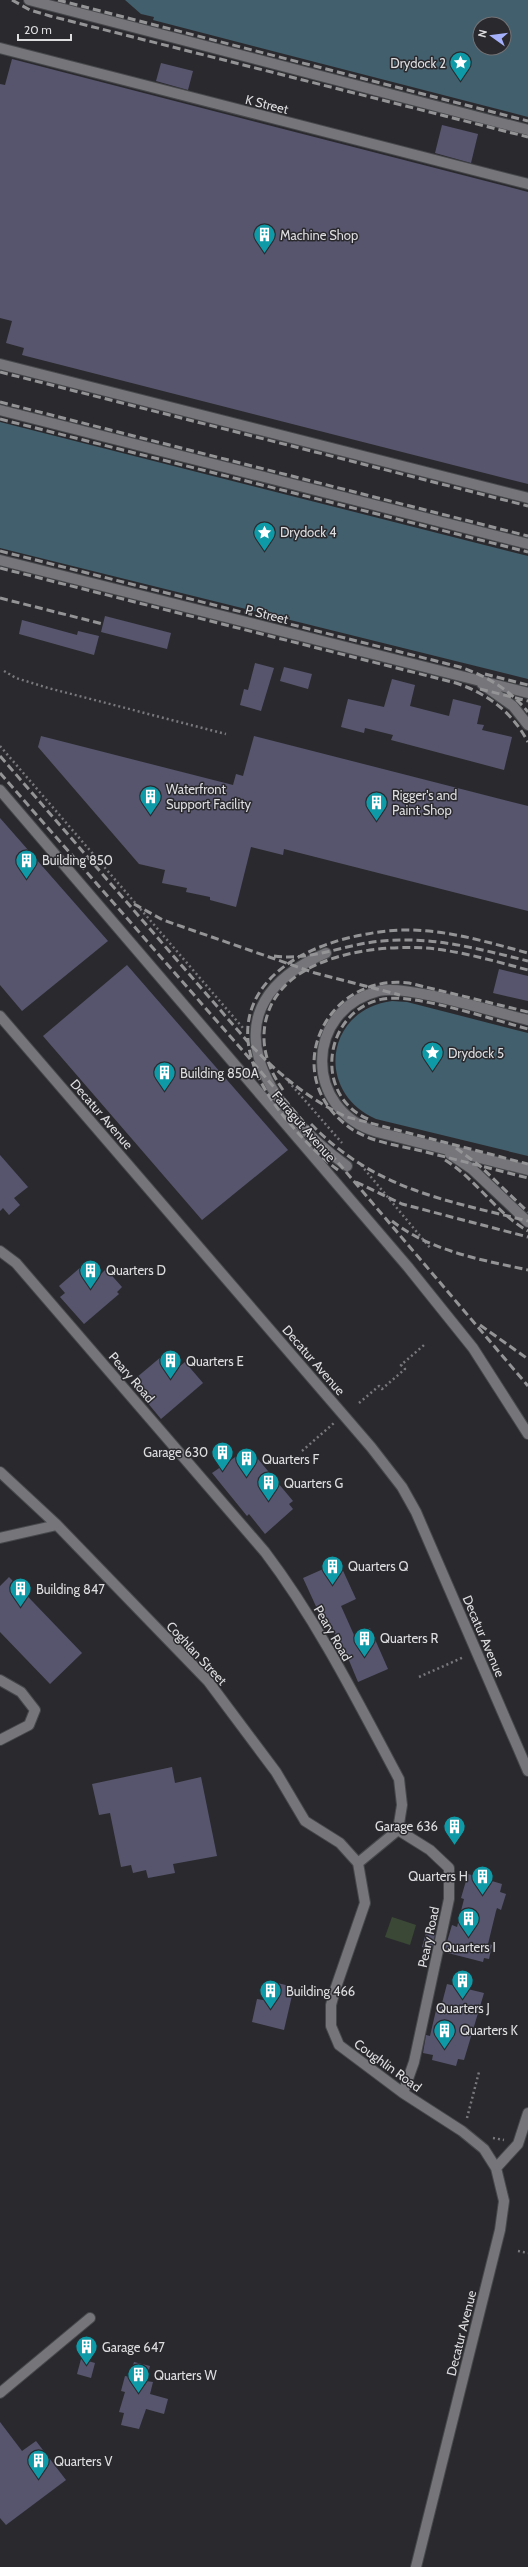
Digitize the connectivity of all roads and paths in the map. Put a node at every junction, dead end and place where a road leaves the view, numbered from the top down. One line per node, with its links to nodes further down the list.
1 (29, 0): 3 (street)
2 (0, 48): 4 (street, K Street)
3 (528, 130)
4 (528, 184)
5 (0, 364): 7 (street)
6 (0, 410): 8 (street)
7 (528, 498)
8 (528, 544)
9 (0, 560): 11 (street, P Street)
10 (4, 671): 14 (path)
11 (452, 673): 12 (street, P Street); 13 (street)
12 (528, 693)
13 (528, 725)
14 (226, 734)
15 (0, 746): 20 (path)
16 (0, 790): 21 (street, Farragut Avenue)
17 (326, 953): 20 (street)
18 (0, 1016): 46 (street, Decatur Avenue)
19 (528, 1020): 25 (street)
20 (256, 1042): 23 (street)
21 (237, 1068): 23 (street); 30 (street, Farragut Avenue)
22 (279, 1070): 26 (path)
23 (280, 1100): 24 (street)
24 (304, 1128): 28 (street); 30 (street)
25 (433, 1146): 29 (street); 31 (street)
26 (347, 1149)
27 (357, 1160): 32 (path)
28 (347, 1166)
29 (528, 1170)
30 (332, 1179): 37 (street, Farragut Avenue)
31 (528, 1222)
32 (431, 1249)
33 (0, 1251): 47 (street, Peary Road)
34 (424, 1345): 35 (path)
35 (359, 1403)
36 (334, 1424): 38 (path)
37 (528, 1434)
38 (302, 1452)
39 (0, 1472): 40 (street, Coghlan Street)
40 (57, 1525): 41 (street); 48 (street, Coghlan Street)
41 (0, 1538)
42 (464, 1657): 43 (path)
43 (419, 1677)
44 (0, 1680): 45 (street)
45 (0, 1740)
46 (528, 1771)
47 (398, 1830): 48 (street); 50 (street, Peary Road)
48 (358, 1863): 50 (street, Coughlin Road)
49 (479, 2072): 52 (path)
50 (404, 2093): 55 (street, Coughlin Road)
51 (528, 2113): 54 (street)
52 (465, 2122)
53 (491, 2137): 54 (path)
54 (518, 2144): 55 (street)
55 (496, 2168): 60 (street, Decatur Avenue)
56 (518, 2251): 57 (path)
57 (528, 2253)
58 (90, 2318): 59 (street)
59 (0, 2393)
60 (416, 2567)

